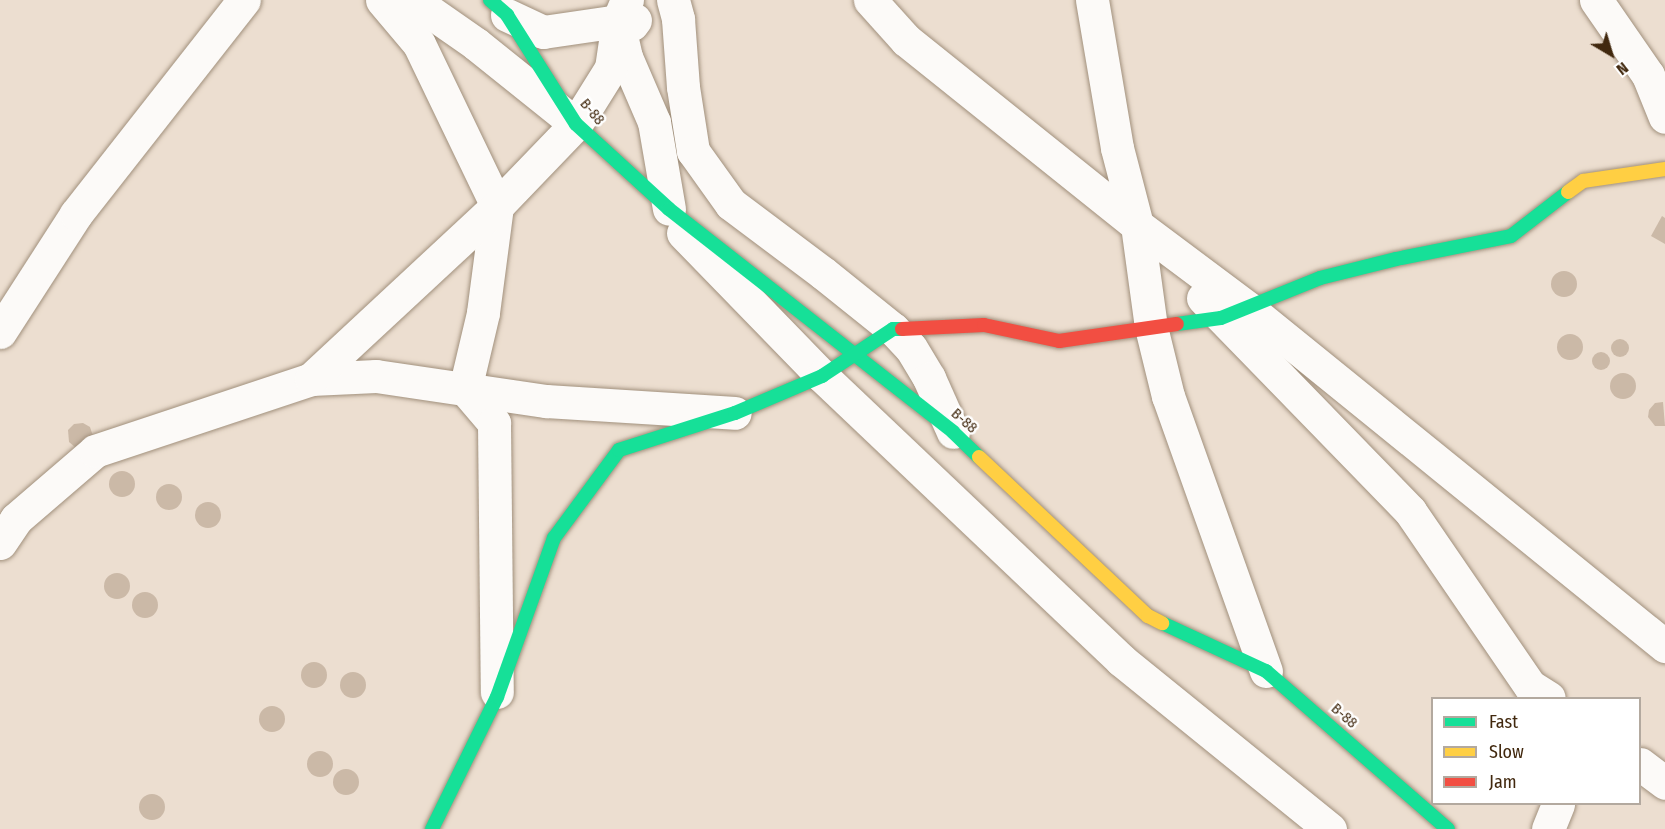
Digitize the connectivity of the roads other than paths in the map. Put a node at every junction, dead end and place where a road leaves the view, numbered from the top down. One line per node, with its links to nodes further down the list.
1 (244, 0): 20 (street)
2 (382, 0): 14 (street)
3 (413, 0): 12 (street)
4 (870, 0): 16 (street)
5 (1092, 0): 16 (street)
6 (1596, 0): 11 (street)
7 (648, 4): 9 (street); 10 (street); 15 (street); 19 (street)
8 (498, 8): 9 (street); 12 (street, B-88)
9 (575, 13): 10 (street)
10 (611, 68): 12 (street)
11 (1665, 117)
12 (576, 124): 14 (street); 15 (street, B-88); 22 (street)
13 (1665, 170): 17 (street)
14 (497, 206): 23 (street); 24 (street)
15 (669, 209): 21 (street, B-88)
16 (1137, 225): 17 (street); 18 (street)
17 (1235, 313): 18 (street); 28 (street); 31 (street)
18 (1151, 327): 19 (street); 29 (street)
19 (893, 329): 21 (street); 26 (street)
20 (0, 333)
21 (855, 353): 22 (street); 26 (street, B-88)
22 (822, 376): 25 (street); 36 (street)
23 (311, 380): 24 (street); 27 (street)
24 (465, 389): 25 (street); 30 (street)
25 (735, 413): 30 (street)
26 (953, 432): 29 (street, B-88)
27 (0, 543)
28 (1665, 646)
29 (1266, 671): 37 (street, B-88)
30 (497, 697): 35 (street)
31 (1546, 697)
32 (1641, 765): 33 (street)
33 (1665, 783)
34 (1558, 805): 38 (street)
35 (432, 829)
36 (1330, 829)
37 (1448, 829)
38 (1548, 829)

